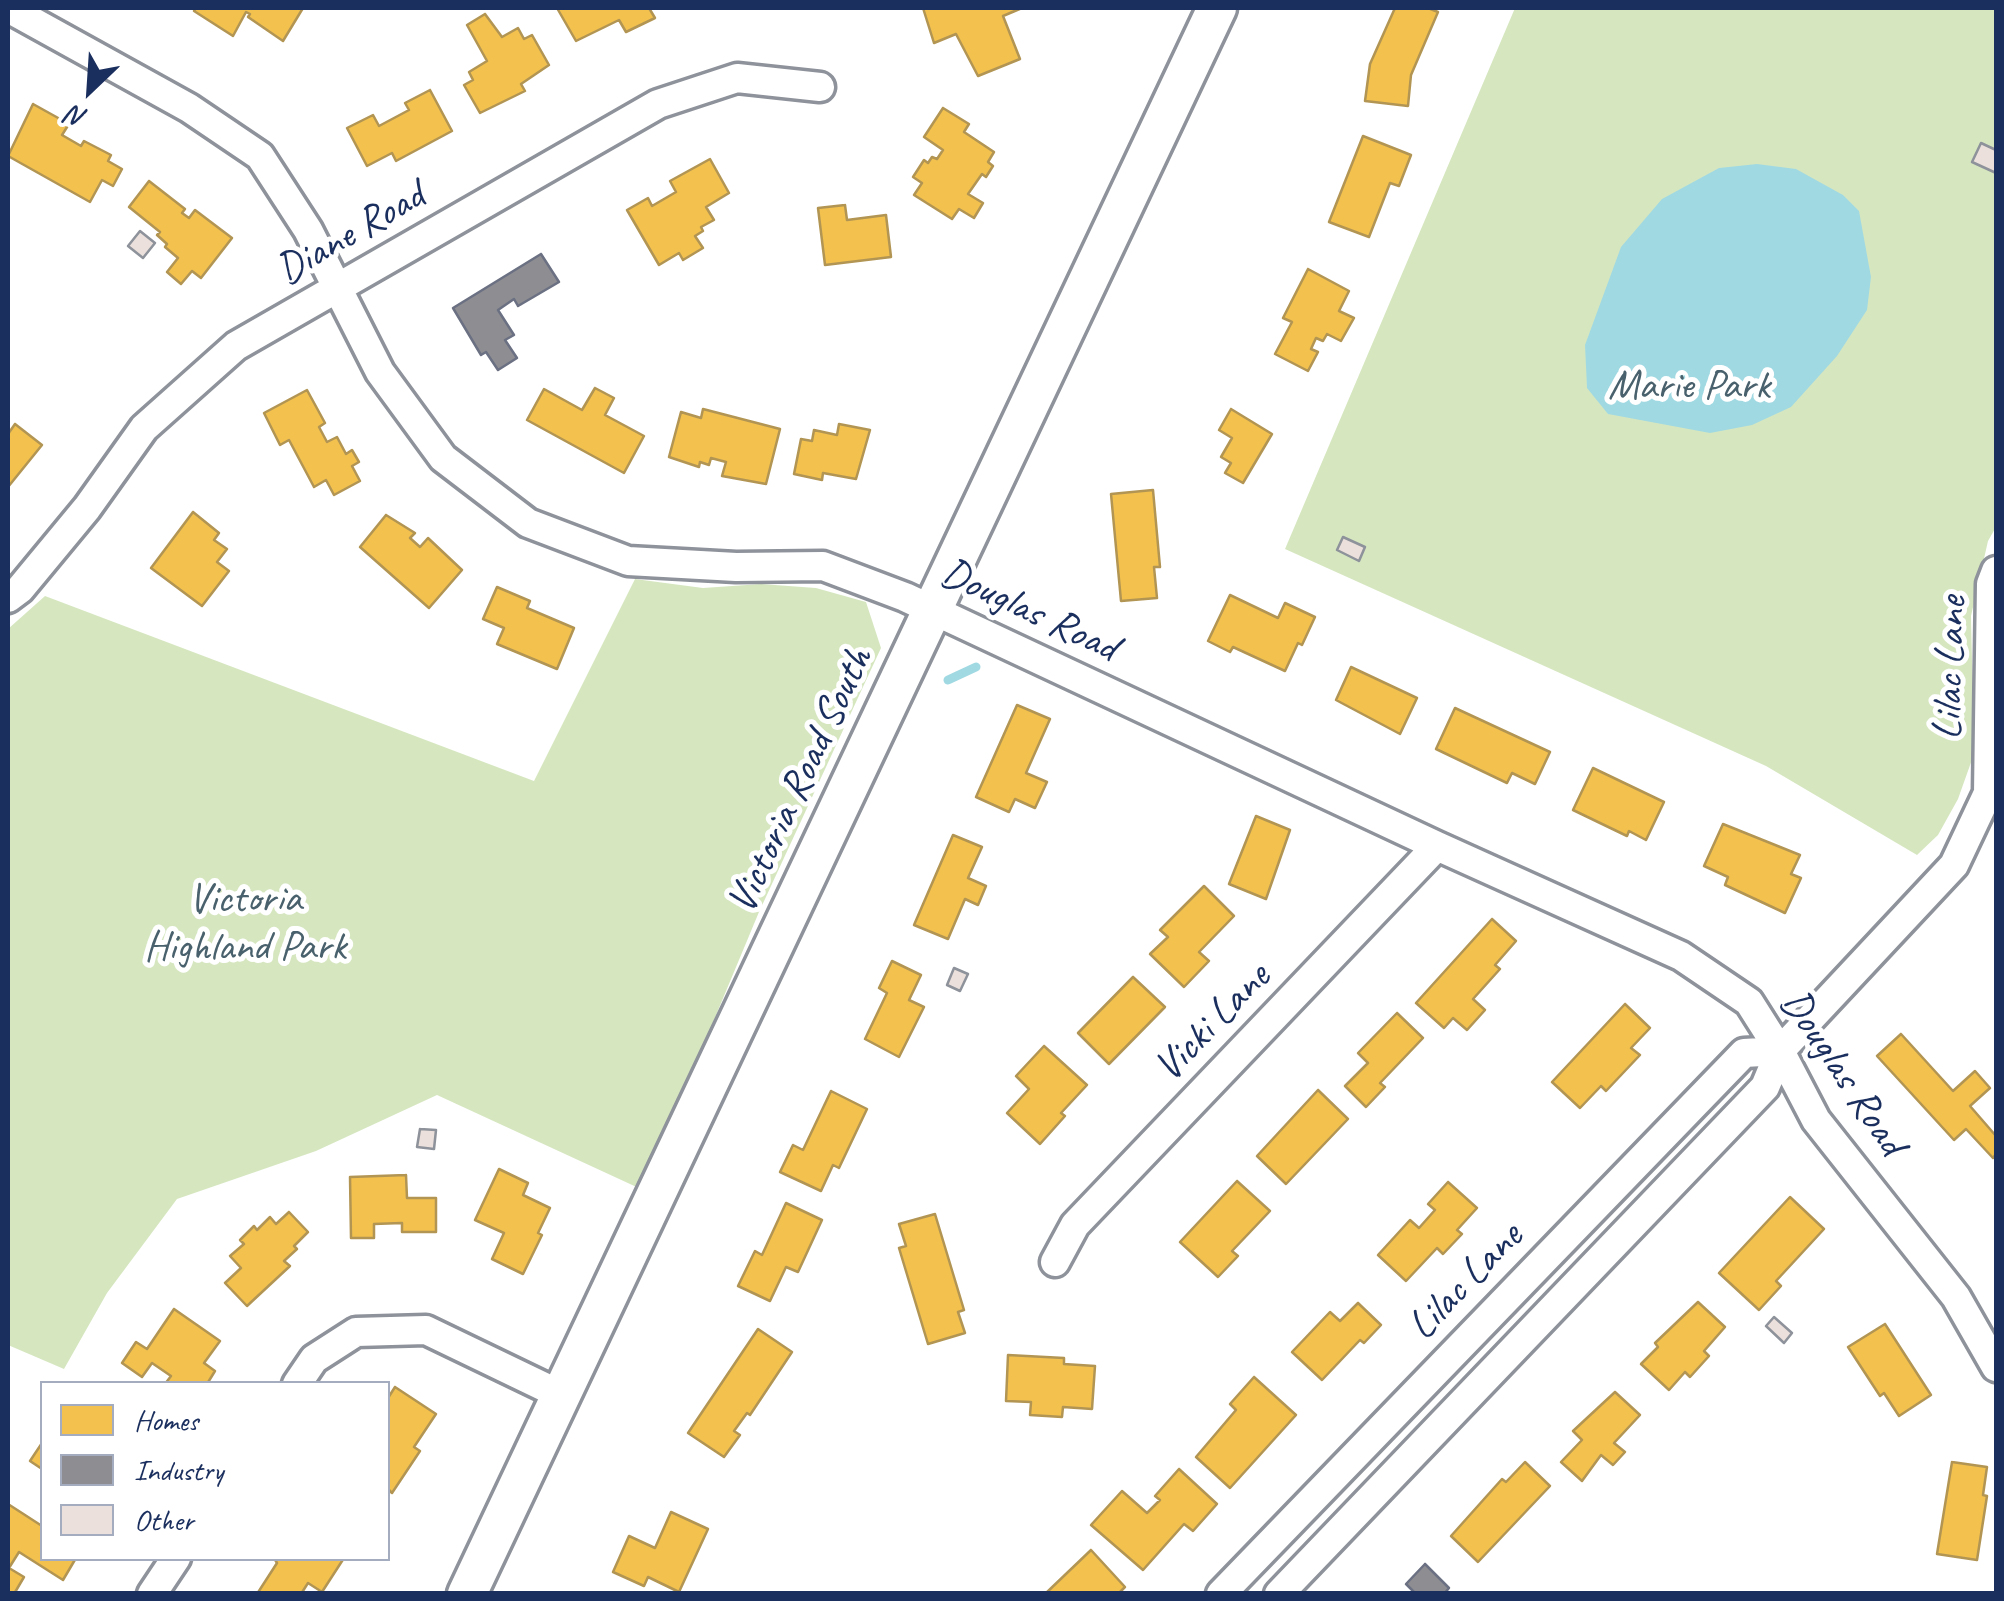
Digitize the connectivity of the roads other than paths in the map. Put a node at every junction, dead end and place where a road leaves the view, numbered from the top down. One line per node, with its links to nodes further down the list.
1 (8, 8): 4 (street, Douglas Road)
2 (1217, 8): 7 (street, Victoria Road South)
3 (820, 87): 4 (street, Diane Road)
4 (338, 287): 6 (street, Diane Road); 7 (street, Douglas Road)
5 (1995, 581): 9 (street, Lilac Lane)
6 (8, 598)
7 (932, 610): 8 (street, Douglas Road); 13 (street, Victoria Road South)
8 (1438, 846): 9 (street, Douglas Road); 10 (street, Vicki Lane)
9 (1780, 1050): 11 (street, Douglas Road); 17 (street, Lilac Lane); 18 (street, Lilac Lane)
10 (1055, 1262)
11 (1996, 1367)
12 (299, 1381): 13 (street)
13 (561, 1395): 16 (street, Victoria Road South)
14 (174, 1561): 15 (street)
15 (152, 1594)
16 (467, 1594)
17 (1221, 1594)
18 (1279, 1594)

